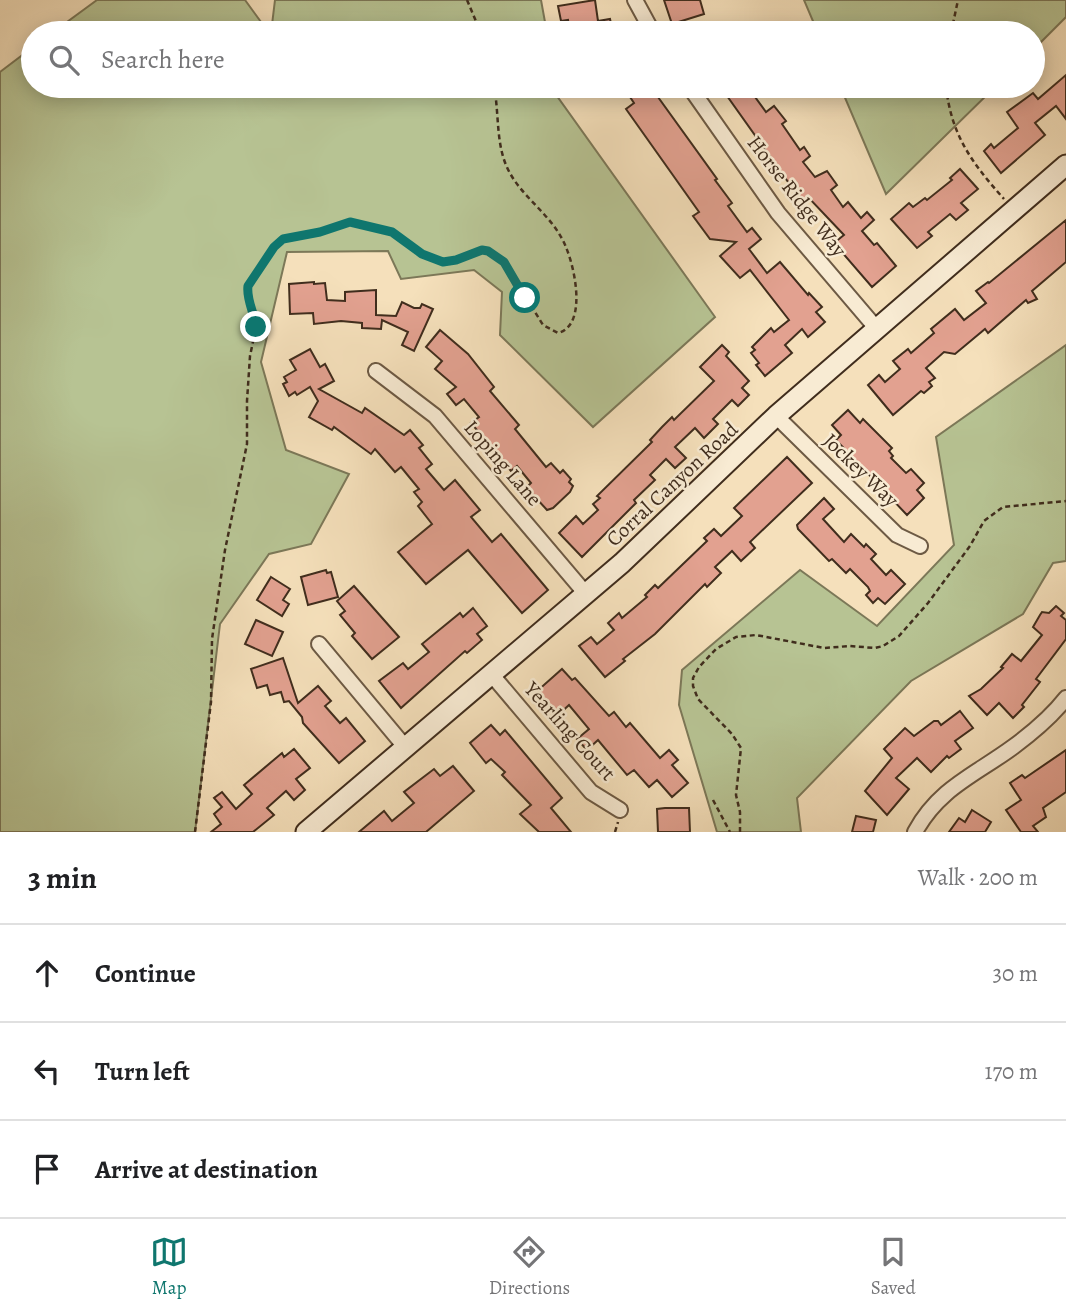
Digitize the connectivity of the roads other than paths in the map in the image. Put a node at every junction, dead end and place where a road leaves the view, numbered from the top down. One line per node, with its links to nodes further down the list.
1 (635, 0): 2 (street)
2 (646, 21)
3 (697, 98): 5 (street, Horse Ridge Way)
4 (1066, 165): 5 (main road, Corral Canyon Road)
5 (877, 329): 7 (main road, Corral Canyon Road)
6 (376, 371): 9 (street, Loping Lane)
7 (776, 416): 8 (street, Jockey Way); 9 (main road, Corral Canyon Road)
8 (920, 546)
9 (586, 594): 11 (main road, Corral Canyon Road)
10 (319, 644): 13 (street)
11 (492, 675): 13 (main road, Corral Canyon Road); 14 (street, Yearling Court)
12 (1066, 698): 16 (street)
13 (406, 748): 15 (main road, Corral Canyon Road)
14 (621, 810)
15 (306, 832)
16 (915, 832)

